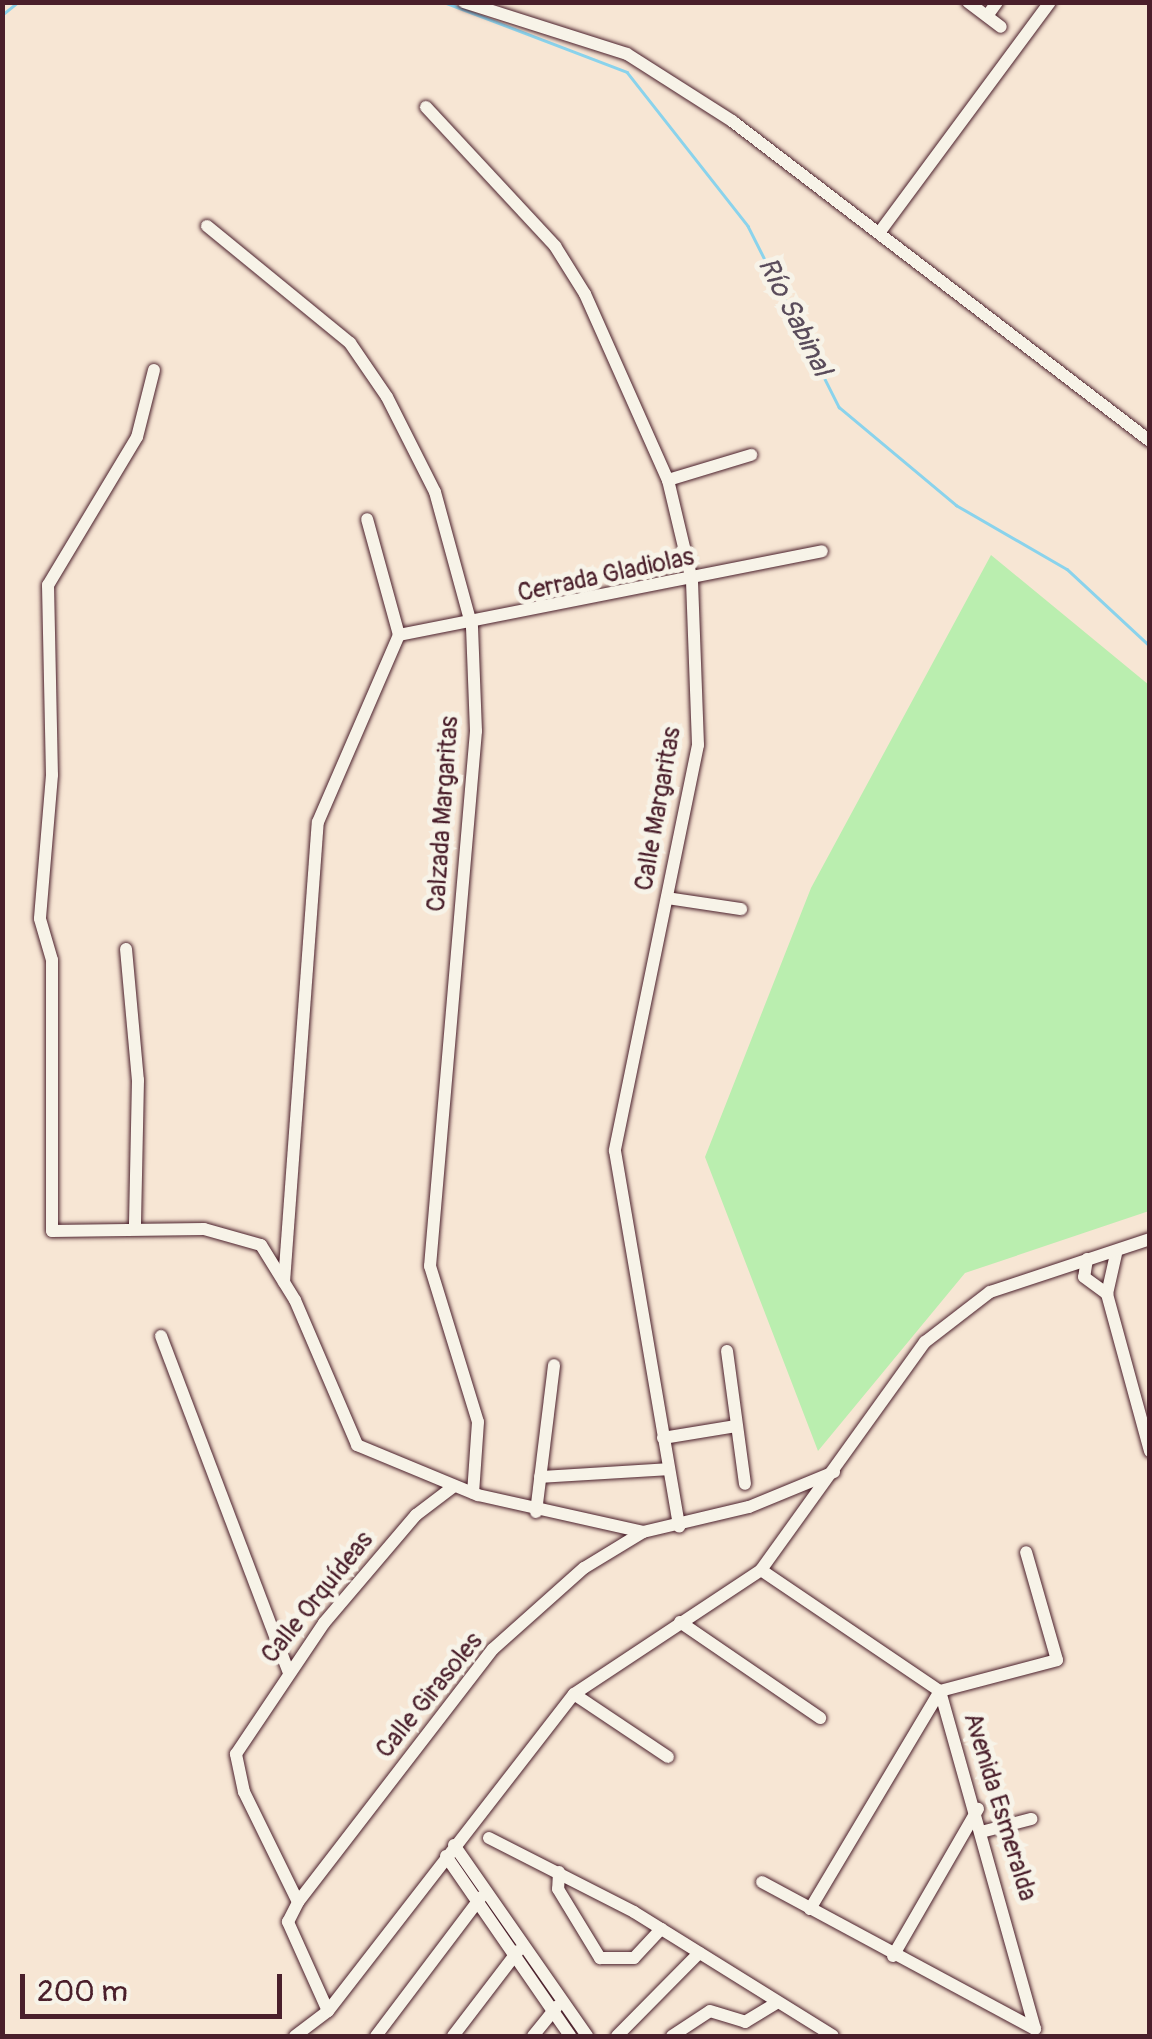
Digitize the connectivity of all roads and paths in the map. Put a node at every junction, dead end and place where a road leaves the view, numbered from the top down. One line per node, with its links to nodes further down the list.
1 (464, 2): 9 (street)
2 (968, 2): 5 (street)
3 (997, 2): 5 (street)
4 (1050, 2): 9 (street)
5 (987, 16): 6 (street)
6 (1001, 27)
7 (426, 107): 13 (street, Calle Margaritas)
8 (207, 226): 17 (street, Calzada Margaritas)
9 (882, 230): 11 (street)
10 (154, 370): 22 (street)
11 (1150, 441)
12 (751, 454): 13 (street)
13 (668, 480): 16 (street, Calle Margaritas)
14 (367, 519): 18 (street)
15 (822, 551): 16 (street, Cerrada Gladiolas)
16 (692, 581): 17 (street, Cerrada Gladiolas); 19 (street, Calle Margaritas)
17 (472, 627): 18 (street, Cerrada Gladiolas); 39 (street, Calzada Margaritas)
18 (399, 635): 26 (street)
19 (667, 898): 20 (street); 32 (street, Calle Margaritas)
20 (741, 909)
21 (126, 949): 22 (street)
22 (135, 1229): 26 (street)
23 (1150, 1239): 24 (street)
24 (1116, 1254): 25 (street); 27 (street)
25 (1086, 1258): 27 (street); 35 (street)
26 (284, 1285): 38 (street)
27 (1107, 1294): 33 (street)
28 (161, 1336): 46 (street)
29 (727, 1351): 31 (street)
30 (554, 1366): 36 (street)
31 (736, 1426): 32 (street); 37 (street)
32 (663, 1438): 34 (street, Calle Margaritas)
33 (1150, 1451)
34 (668, 1469): 36 (street); 41 (street, Calle Margaritas)
35 (834, 1472): 41 (street); 44 (street)
36 (540, 1477): 40 (street)
37 (745, 1484)
38 (454, 1486): 39 (street); 46 (street, Calle Orquídeas)
39 (474, 1493): 40 (street)
40 (536, 1512): 42 (street)
41 (679, 1527): 42 (street)
42 (643, 1532): 59 (street, Calle Girasoles)
43 (1026, 1552): 47 (street)
44 (762, 1570): 45 (street); 47 (street, Avenida Esmeralda)
45 (680, 1622): 48 (street); 49 (street)
46 (288, 1670): 59 (street, Calle Orquídeas)
47 (940, 1691): 51 (street, Avenida Esmeralda); 60 (street)
48 (574, 1694): 50 (street); 55 (street)
49 (820, 1718)
50 (668, 1757)
51 (978, 1809): 53 (street, Avenida Esmeralda); 65 (street)
52 (1032, 1819): 53 (street)
53 (985, 1832): 65 (street, Avenida Esmeralda)
54 (489, 1838): 56 (street)
55 (450, 1850): 58 (street); 68 (street)
56 (559, 1872): 61 (street); 61 (street)
57 (762, 1882): 60 (street)
58 (481, 1897): 62 (street); 64 (street); 70 (street)
59 (298, 1902): 68 (street, Calle Girasoles)
60 (810, 1908): 65 (street)
61 (661, 1928): 63 (street)
62 (524, 1946): 64 (street); 67 (street)
63 (698, 1953): 66 (street); 75 (street)
64 (512, 1956): 67 (street); 71 (street)
65 (893, 1956)
66 (775, 2004): 76 (street); 77 (street)
67 (557, 2006): 72 (street); 73 (street); 74 (street)
68 (328, 2011): 69 (street)
69 (295, 2036)
70 (376, 2036)
71 (453, 2036)
72 (533, 2036)
73 (570, 2036)
74 (587, 2036)
75 (617, 2036)
76 (672, 2036)
77 (833, 2036)

